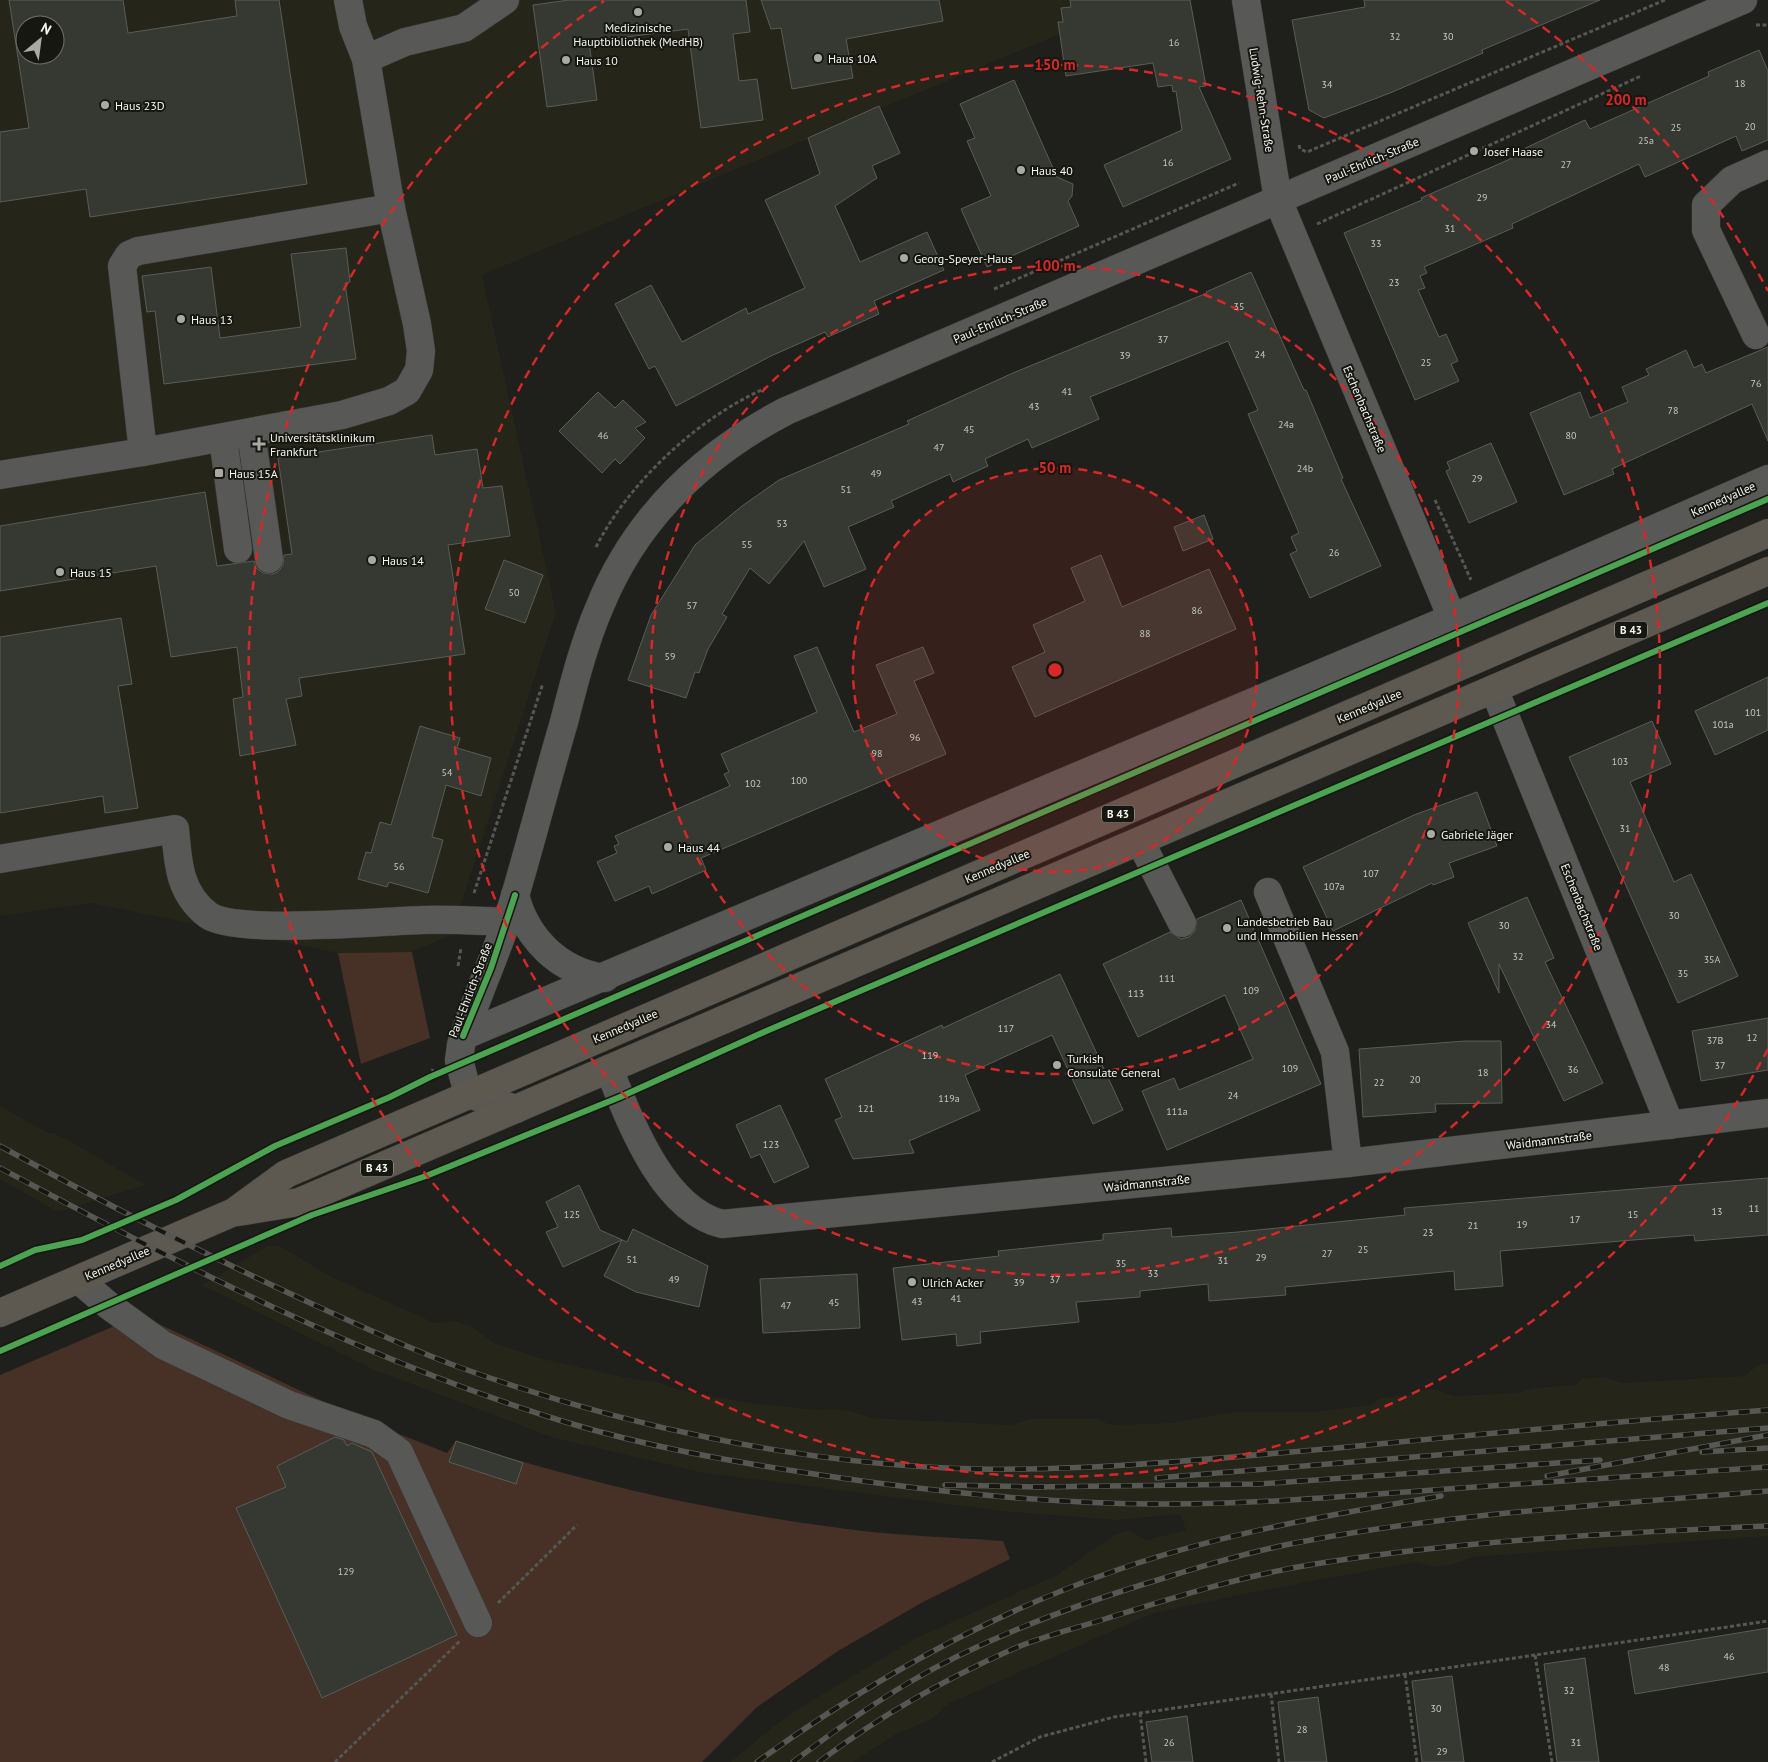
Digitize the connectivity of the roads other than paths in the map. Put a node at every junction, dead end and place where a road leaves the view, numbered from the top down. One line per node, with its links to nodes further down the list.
1 (348, 0): 5 (street)
2 (1246, 0): 7 (street, Ludwig-Rehn-Straße)
3 (1743, 0): 7 (street, Paul-Ehrlich-Straße)
4 (502, 1): 5 (street)
5 (366, 59): 8 (street)
6 (1768, 164): 9 (street)
7 (1278, 200): 19 (street, Eschenbachstraße); 24 (street, Paul-Ehrlich-Straße)
8 (391, 208): 10 (street); 12 (street)
9 (1756, 335)
10 (251, 432): 11 (street); 17 (street)
11 (223, 438): 12 (street); 16 (street)
12 (143, 452): 13 (street)
13 (0, 475)
14 (1768, 479): 19 (street, Kennedyallee)
15 (1768, 533): 30 (main road, Kennedyallee / B 43)
16 (238, 549)
17 (269, 558)
18 (1768, 571): 20 (main road, Kennedyallee / B 43)
19 (1452, 618): 27 (street, Kennedyallee)
20 (1494, 689): 21 (main road, Kennedyallee / B 43); 33 (street, Eschenbachstraße)
21 (1140, 841): 26 (street); 29 (main road, Kennedyallee / B 43)
22 (0, 859): 25 (street)
23 (1268, 892): 34 (street)
24 (515, 895): 25 (street, Paul-Ehrlich-Straße); 27 (street)
25 (506, 922): 28 (street, Paul-Ehrlich-Straße)
26 (1182, 923)
27 (605, 978): 28 (street, Kennedyallee)
28 (464, 1036): 30 (street, Paul-Ehrlich-Straße)
29 (609, 1069): 31 (main road, Kennedyallee / B 43); 34 (street, Waidmannstraße)
30 (468, 1094): 31 (street); 35 (main road, Kennedyallee / B 43)
31 (516, 1109): 35 (main road, Kennedyallee / B 43)
32 (1768, 1113): 33 (street, Waidmannstraße)
33 (1670, 1125): 34 (street, Waidmannstraße)
34 (1348, 1163)
35 (234, 1212): 36 (main road, Kennedyallee / B 43)
36 (79, 1280): 37 (main road, Kennedyallee / B 43); 38 (street)
37 (0, 1313)
38 (478, 1623)

